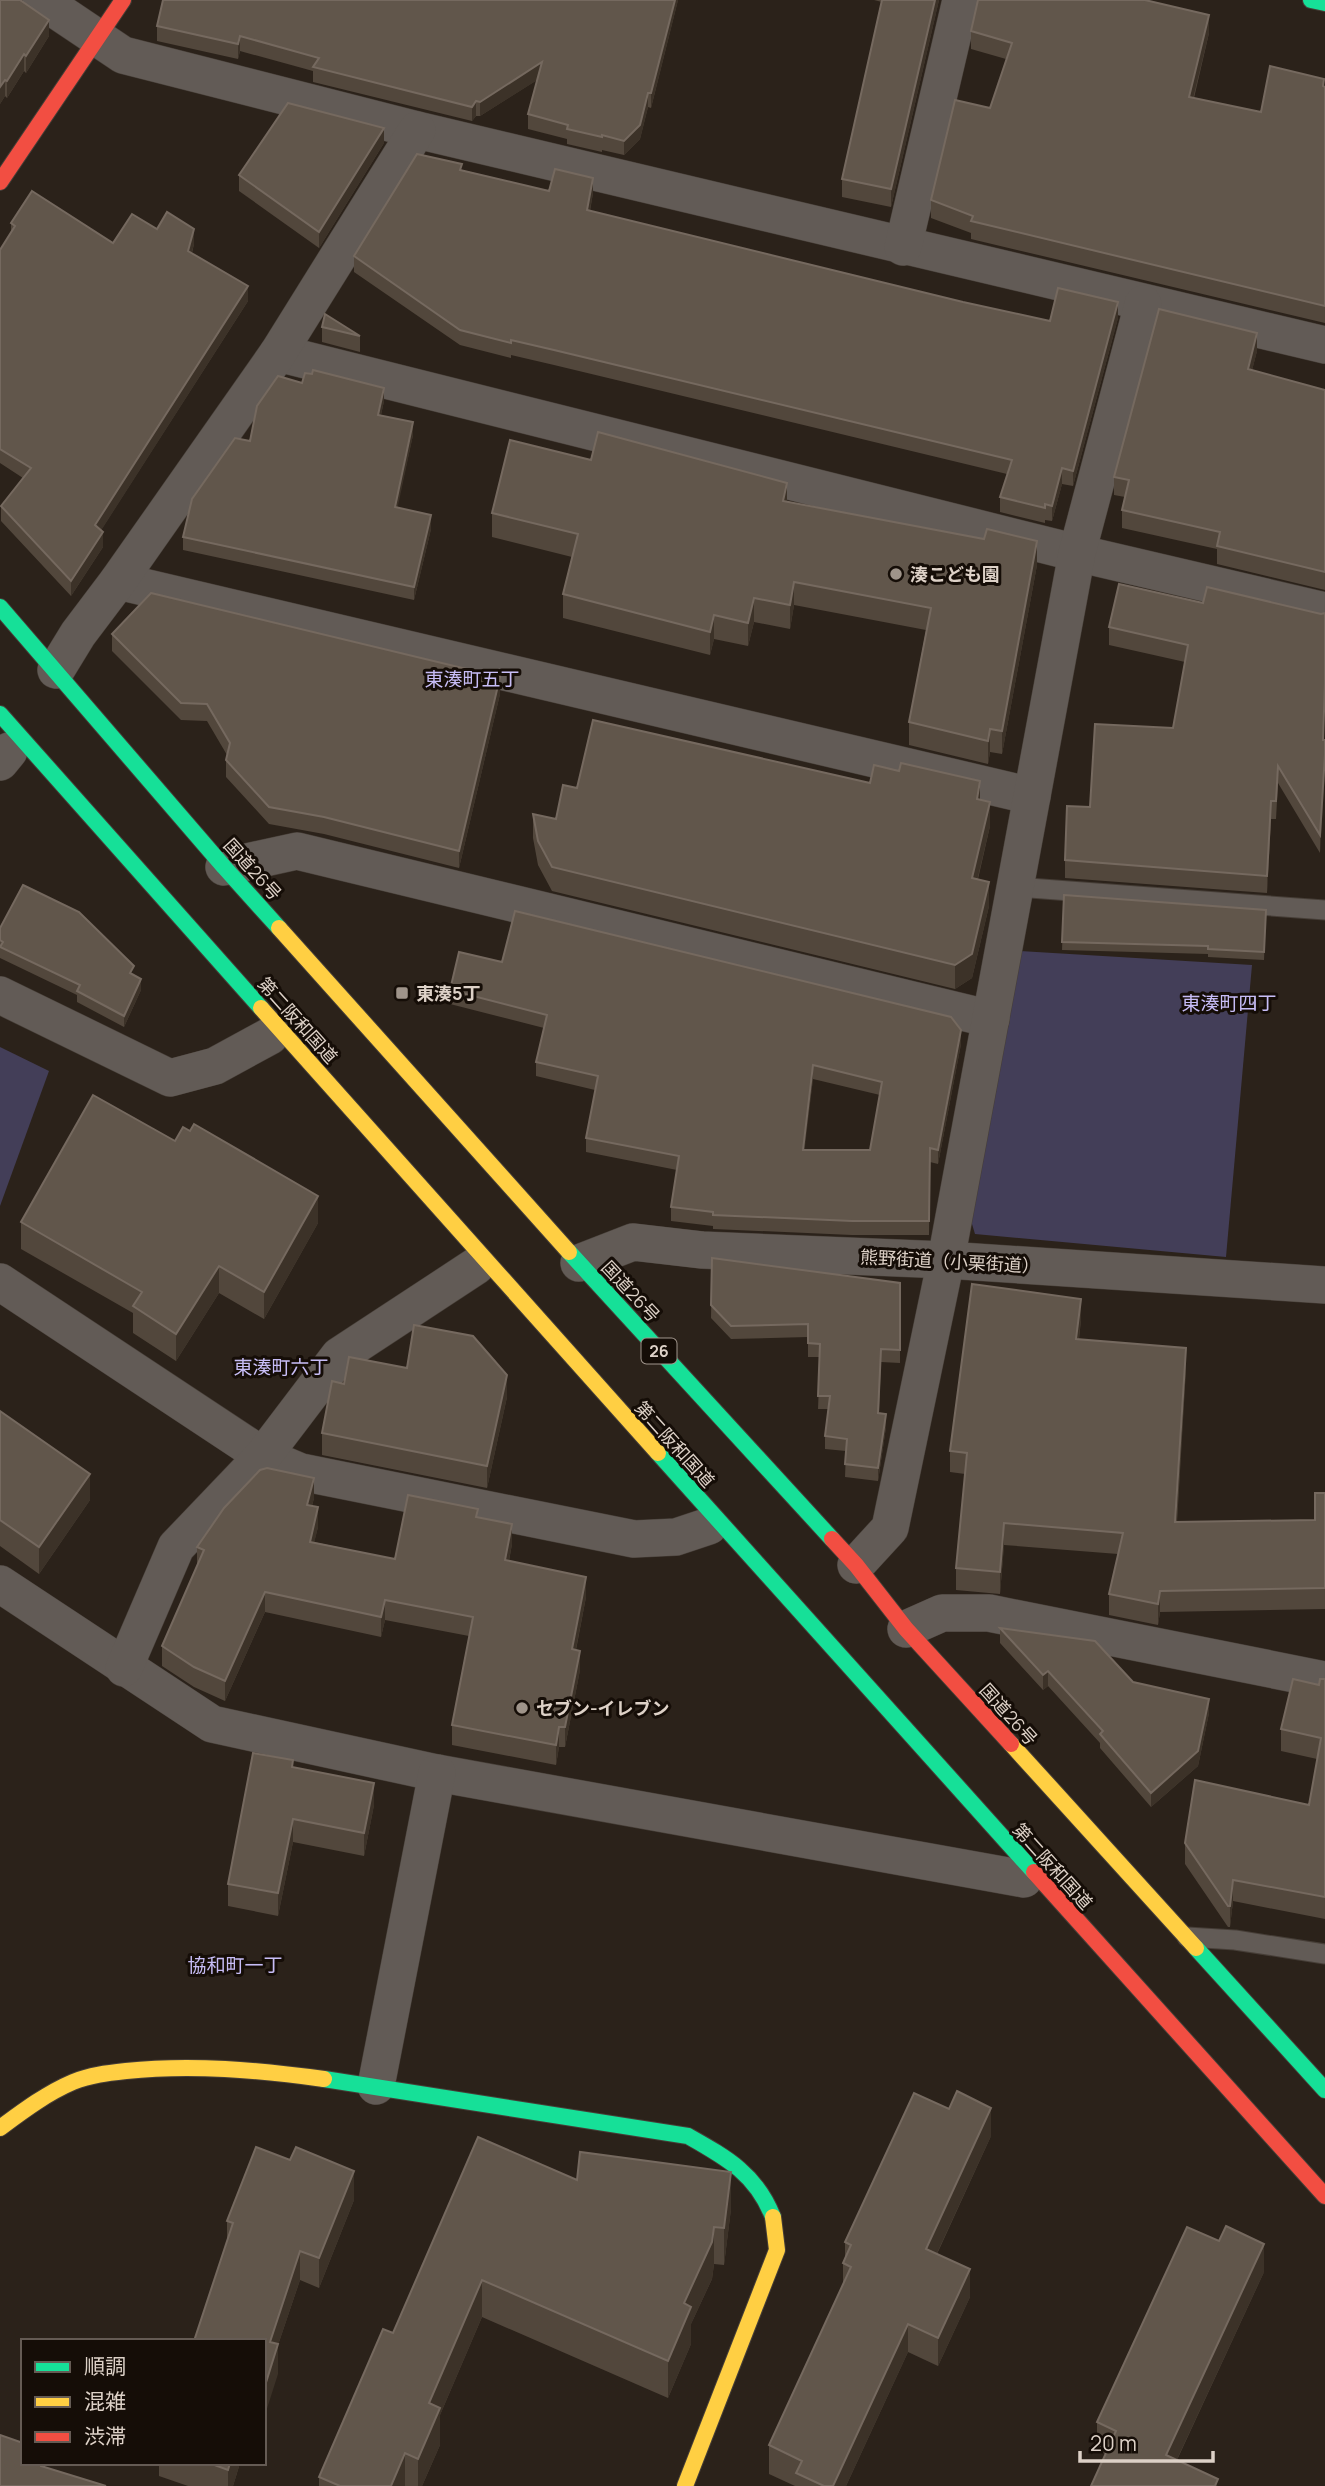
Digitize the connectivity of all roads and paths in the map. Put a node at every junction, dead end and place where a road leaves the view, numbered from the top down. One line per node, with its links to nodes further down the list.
1 (41, 0): 6 (street)
2 (123, 0): 6 (main road)
3 (961, 0): 9 (street)
4 (1311, 0): 5 (main road)
5 (1325, 4)
6 (98, 39): 7 (street); 8 (main road)
7 (417, 130): 9 (street); 12 (street)
8 (0, 182)
9 (902, 247): 10 (street)
10 (1143, 304): 11 (street); 13 (street)
11 (1325, 345)
12 (278, 353): 13 (street); 14 (street)
13 (1077, 553): 16 (street); 20 (street)
14 (118, 581): 18 (street); 20 (street)
15 (0, 607): 18 (main road, 国道26号 / 26)
16 (1325, 611)
17 (0, 630): 46 (main road, 第二阪和国道 / 26)
18 (56, 670): 22 (main road, 国道26号 / 26)
19 (0, 714): 48 (main road, 第二阪和国道)
20 (1031, 796): 23 (street)
21 (54, 800): 27 (main road)
22 (224, 867): 26 (street); 29 (main road, 国道26号 / 26)
23 (1015, 887): 24 (lane); 26 (street)
24 (1325, 910)
25 (0, 995): 27 (street)
26 (991, 1019): 28 (street)
27 (270, 1036): 30 (main road)
28 (946, 1260): 29 (street, 熊野街道（小栗街道）); 32 (street, 熊野街道（小栗街道）); 35 (street)
29 (579, 1263): 35 (main road, 国道26号 / 26)
30 (476, 1266): 33 (street); 34 (main road)
31 (0, 1282): 33 (street)
32 (1325, 1285)
33 (263, 1457): 34 (street); 38 (street)
34 (709, 1526): 41 (main road)
35 (856, 1565): 37 (main road, 国道26号 / 26)
36 (0, 1584): 38 (street)
37 (906, 1629): 39 (street); 42 (main road, 国道26号 / 26)
38 (124, 1668): 40 (street)
39 (1325, 1681)
40 (437, 1773): 41 (street); 44 (street)
41 (1024, 1879): 49 (main road)
42 (1186, 1937): 43 (lane); 45 (main road, 国道26号 / 26)
43 (1325, 1954)
44 (376, 2086): 47 (main road); 50 (main road)
45 (1325, 2090)
46 (1325, 2110)
47 (0, 2128)
48 (1325, 2196)
49 (1325, 2212)
50 (685, 2486)

